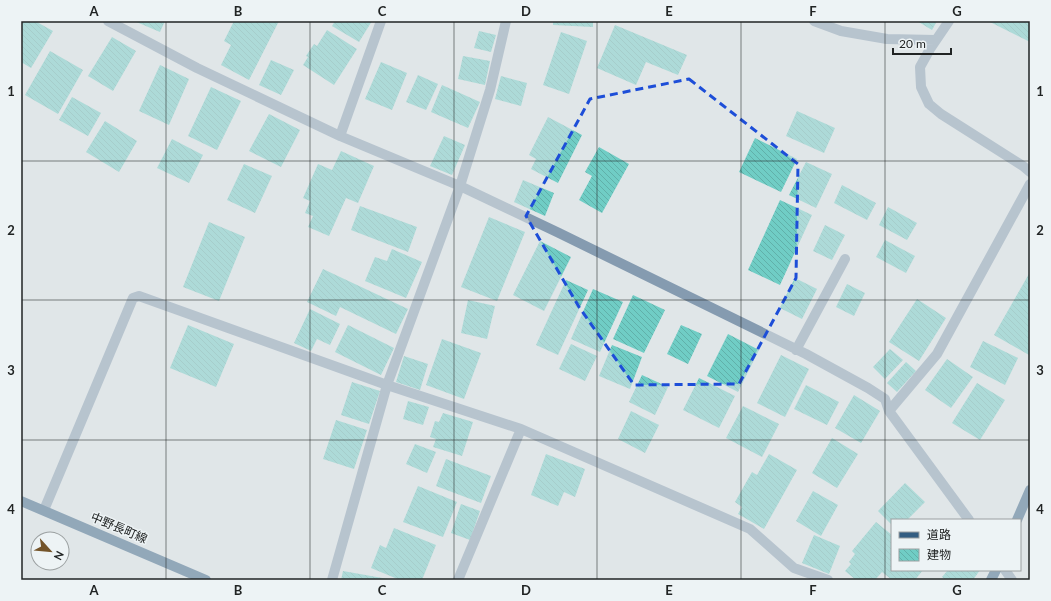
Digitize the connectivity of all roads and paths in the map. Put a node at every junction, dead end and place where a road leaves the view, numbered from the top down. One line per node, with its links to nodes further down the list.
1 (108, 21): 7 (street)
2 (381, 21): 7 (street)
3 (506, 21): 10 (street)
4 (814, 21): 6 (street)
5 (949, 21): 6 (street)
6 (936, 40): 8 (street)
7 (340, 136): 10 (street)
8 (1030, 172)
9 (1030, 184): 14 (street)
10 (460, 186): 12 (street); 13 (street)
11 (845, 259): 12 (street)
12 (796, 350): 14 (street)
13 (386, 385): 15 (street); 18 (street); 24 (street)
14 (889, 412): 19 (street)
15 (520, 429): 25 (street); 26 (street)
16 (1030, 490): 20 (main road)
17 (21, 501): 18 (main road, 中野長町線)
18 (44, 510): 23 (main road, 中野長町線)
19 (968, 519)
20 (1017, 519)
21 (996, 571): 27 (main road)
22 (1006, 571): 28 (street)
23 (206, 580)
24 (332, 580)
25 (458, 580)
26 (828, 580)
27 (991, 580)
28 (1012, 580)

